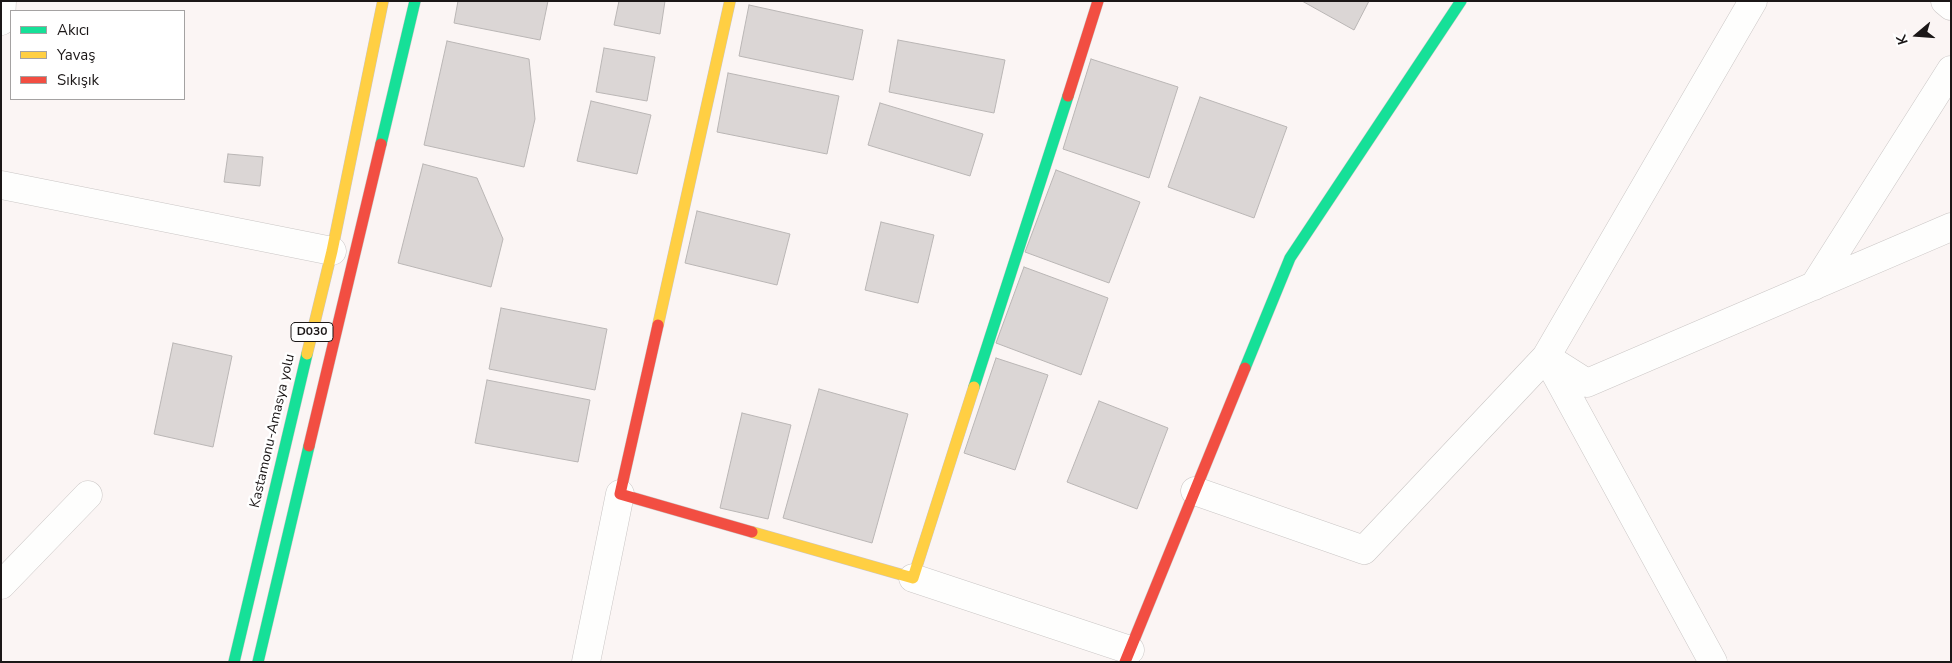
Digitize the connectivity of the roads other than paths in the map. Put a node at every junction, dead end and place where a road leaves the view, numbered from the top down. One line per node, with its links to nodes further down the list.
1 (2, 1): 10 (street)
2 (383, 1): 14 (street, Kastamonu-Amasya yolu / D030)
3 (415, 1): 24 (street)
4 (730, 1): 18 (street)
5 (1098, 1): 20 (street)
6 (1461, 1): 17 (street)
7 (1753, 1): 16 (street)
8 (1945, 1): 9 (street)
9 (1951, 6)
10 (1, 21)
11 (1951, 70): 15 (street)
12 (1, 185): 14 (street)
13 (1951, 227): 15 (street)
14 (332, 251): 23 (street, Kastamonu-Amasya yolu / D030)
15 (1814, 286): 16 (street)
16 (1546, 357): 17 (street); 26 (street)
17 (1195, 491): 22 (street)
18 (620, 494): 20 (street); 25 (street)
19 (88, 495): 21 (street)
20 (913, 578): 22 (street)
21 (1, 585)
22 (1128, 656)
23 (234, 662)
24 (258, 662)
25 (586, 662)
26 (1713, 662)

